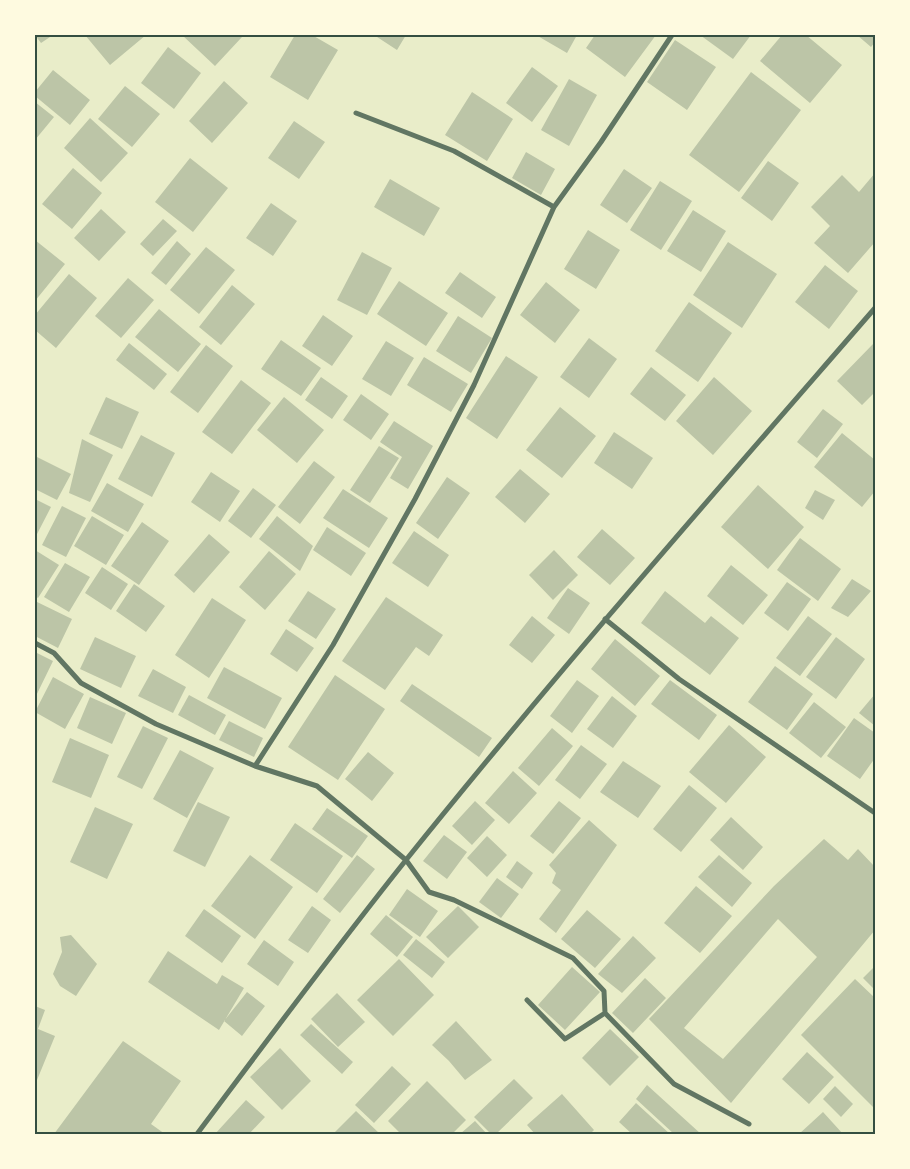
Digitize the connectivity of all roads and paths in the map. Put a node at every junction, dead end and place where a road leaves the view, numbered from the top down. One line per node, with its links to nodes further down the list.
1 (672, 35): 3 (street)
2 (356, 113): 3 (street)
3 (554, 207): 7 (street)
4 (875, 308): 5 (street)
5 (605, 619): 8 (street); 9 (street)
6 (35, 643): 7 (street)
7 (255, 766): 9 (street)
8 (875, 812)
9 (406, 860): 11 (street); 13 (street)
10 (527, 1000): 11 (street)
11 (605, 1013): 12 (street)
12 (749, 1124)
13 (197, 1134)

